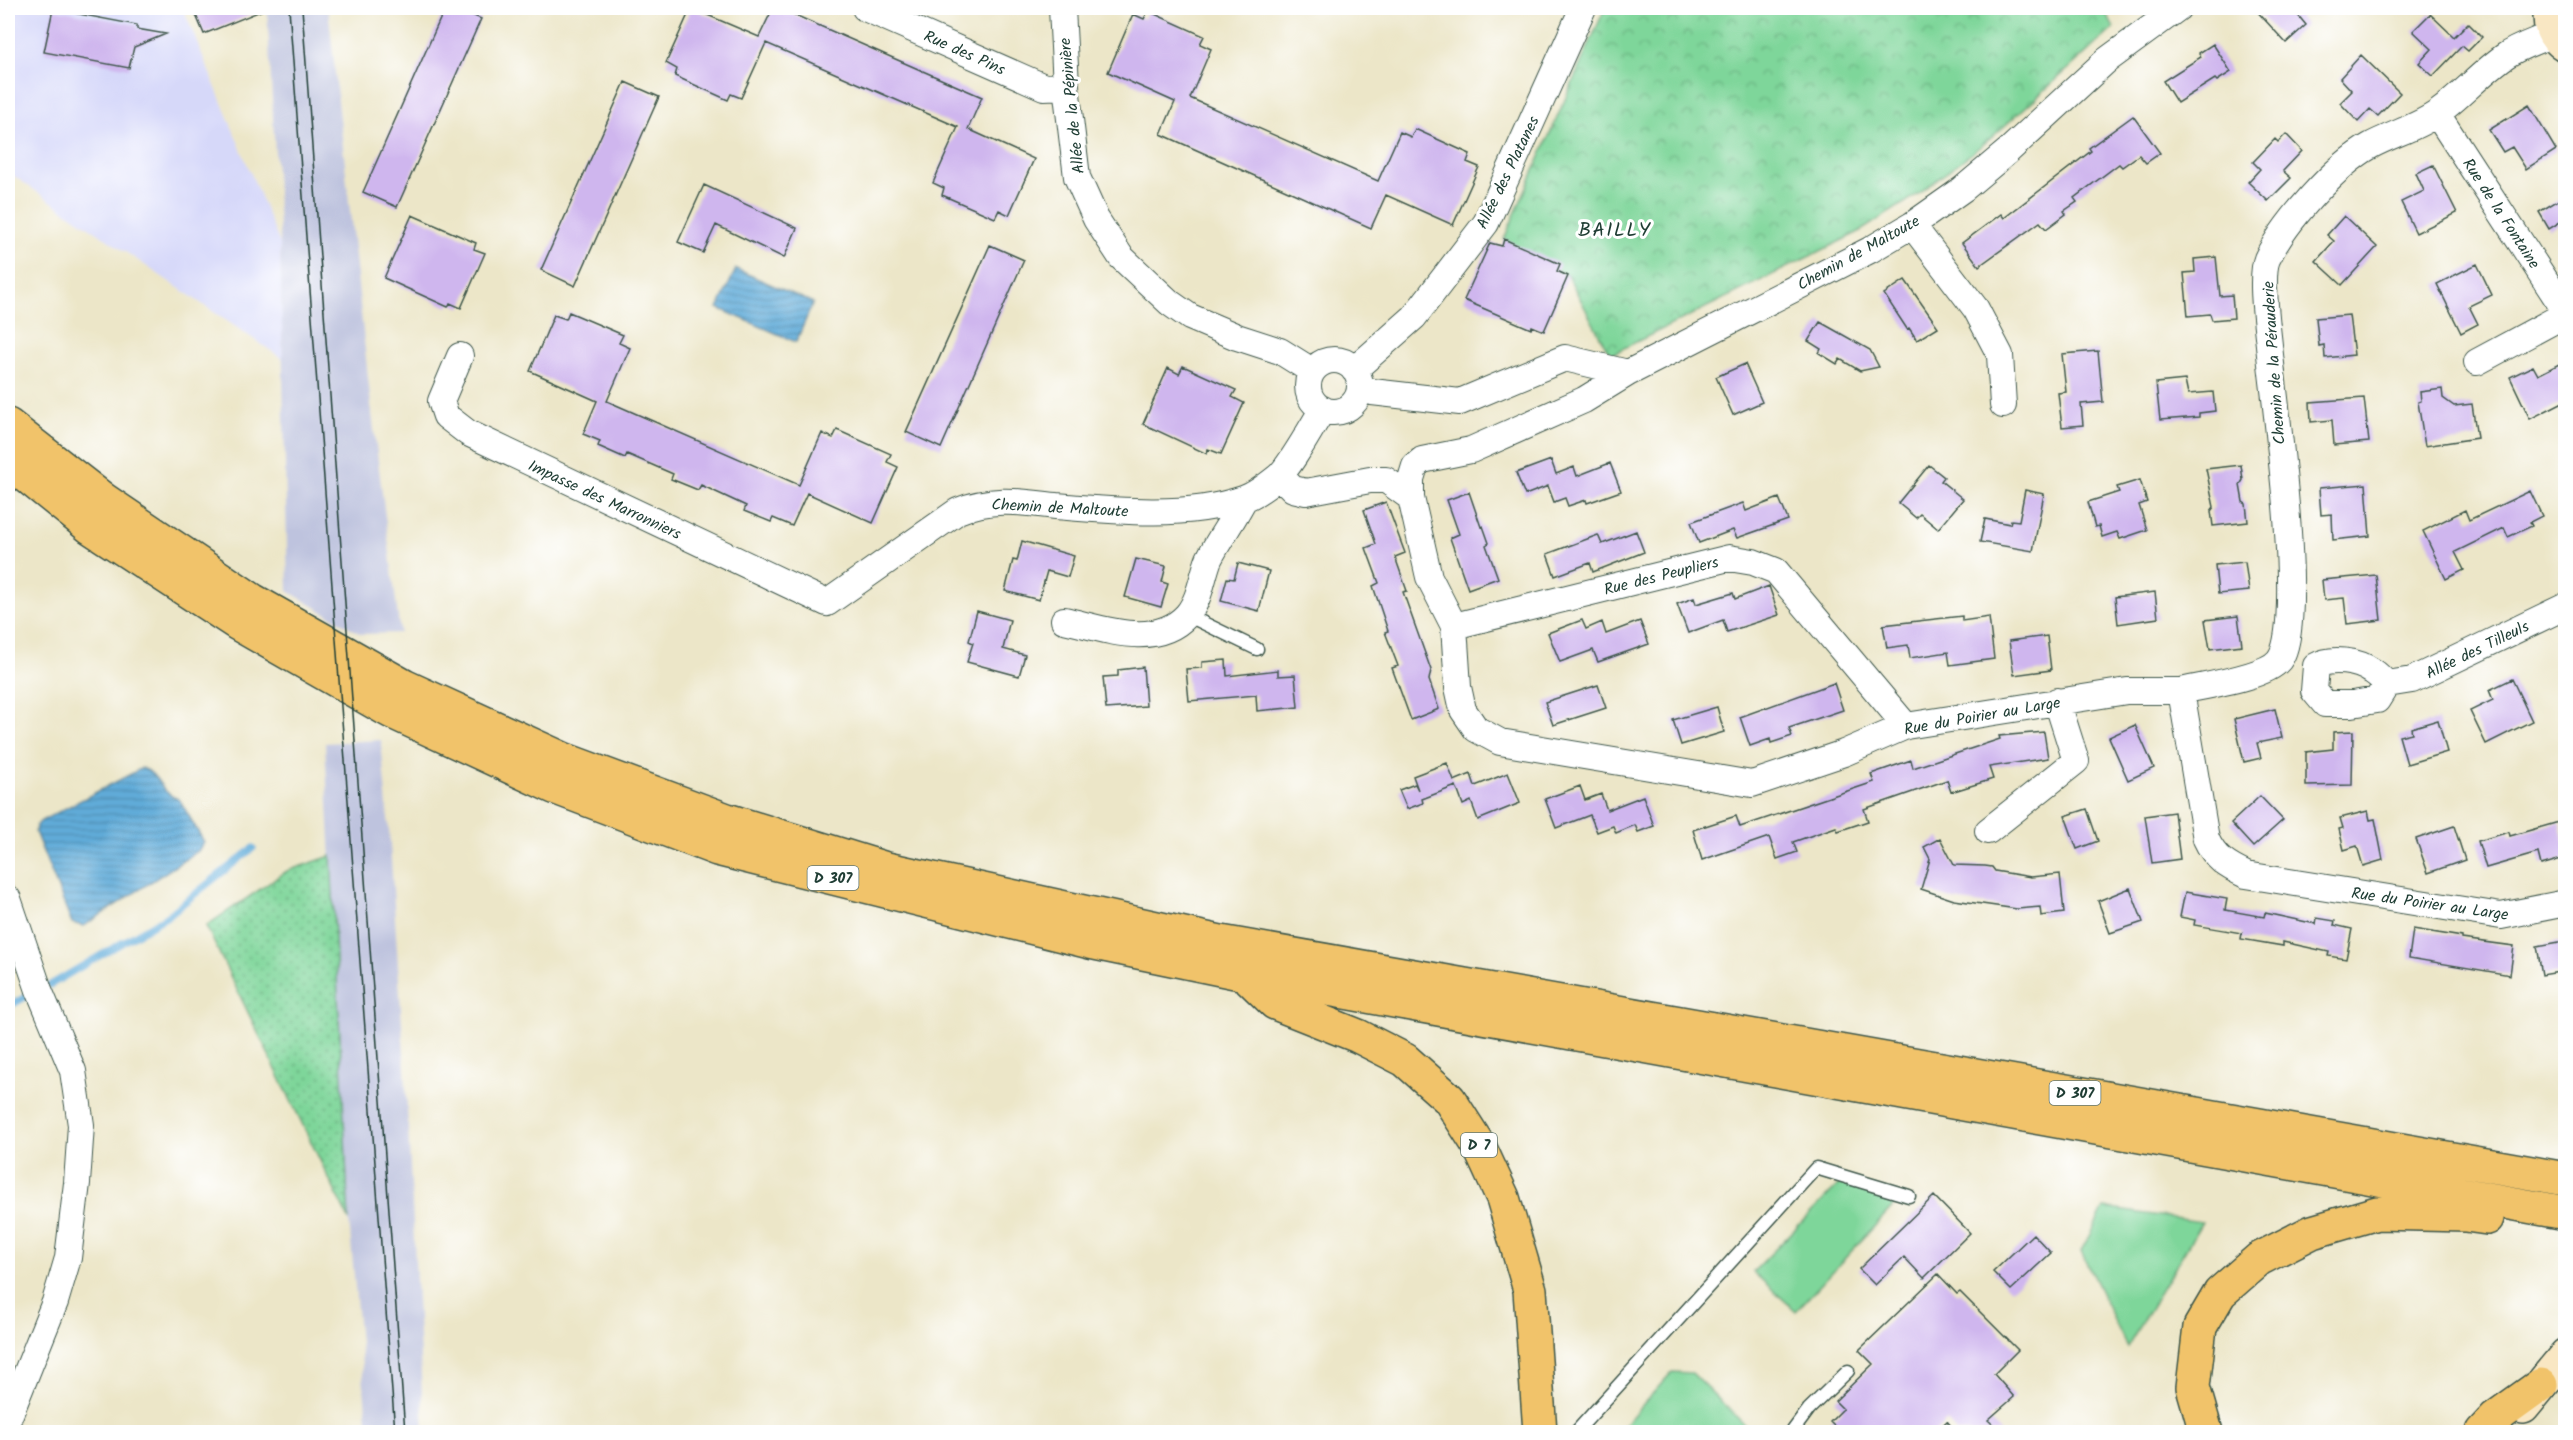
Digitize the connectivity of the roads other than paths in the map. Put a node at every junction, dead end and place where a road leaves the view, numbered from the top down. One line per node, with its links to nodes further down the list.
1 (865, 8): 6 (street, Rue des Pins)
2 (1062, 8): 6 (street, Allée de la Pépinière)
3 (1583, 8): 14 (street, Allée des Platanes)
4 (2178, 8): 8 (street, Chemin de Maltoute)
5 (2552, 22): 7 (street, Chemin de la Pérauderie)
6 (1066, 86): 12 (street, Allée de la Pépinière)
7 (2437, 114): 9 (street, Rue de la Fontaine); 29 (street, Chemin de la Pérauderie)
8 (1912, 225): 13 (street, Chemin de Maltoute); 15 (street)
9 (2565, 313): 11 (street)
10 (460, 356): 22 (street, Impasse des Marronniers)
11 (2477, 362)
12 (1312, 371): 14 (street); 16 (street)
13 (1628, 373): 14 (street); 20 (street, Chemin de Maltoute)
14 (1357, 378): 16 (street)
15 (2003, 405)
16 (1323, 409): 19 (street, Chemin de Maltoute)
17 (8, 425): 36 (main road, D 307)
18 (8, 461): 35 (main road, D 307)
19 (1280, 476): 20 (street); 21 (street, Chemin de Maltoute)
20 (1411, 498): 26 (street, Rue du Poirier au Large)
21 (1244, 499): 22 (street, Chemin de Maltoute); 24 (street)
22 (827, 603)
23 (2565, 606): 28 (street, Allée des Tilleuls)
24 (1187, 615): 25 (street); 27 (lane)
25 (1064, 620)
26 (1454, 626): 31 (street, Rue des Peupliers); 31 (street, Rue du Poirier au Large)
27 (1257, 650)
28 (2386, 684)
29 (2181, 691): 30 (street, Rue du Poirier au Large); 34 (street, Rue du Poirier au Large)
30 (2057, 701): 31 (street, Rue du Poirier au Large); 32 (street)
31 (1906, 726)
32 (1988, 831)
33 (8, 899): 43 (street)
34 (2565, 903)
35 (1245, 974): 38 (main road, D 307); 44 (main road, D 7)
36 (2565, 1179)
37 (1909, 1196): 45 (lane)
38 (2565, 1213)
39 (2565, 1232): 47 (main road)
40 (2565, 1355): 42 (main road)
41 (1848, 1371): 46 (lane)
42 (2541, 1385): 48 (main road); 49 (main road)
43 (8, 1419)
44 (1540, 1432)
45 (1576, 1432)
46 (1792, 1432)
47 (2206, 1432)
48 (2482, 1432)
49 (2502, 1432)

